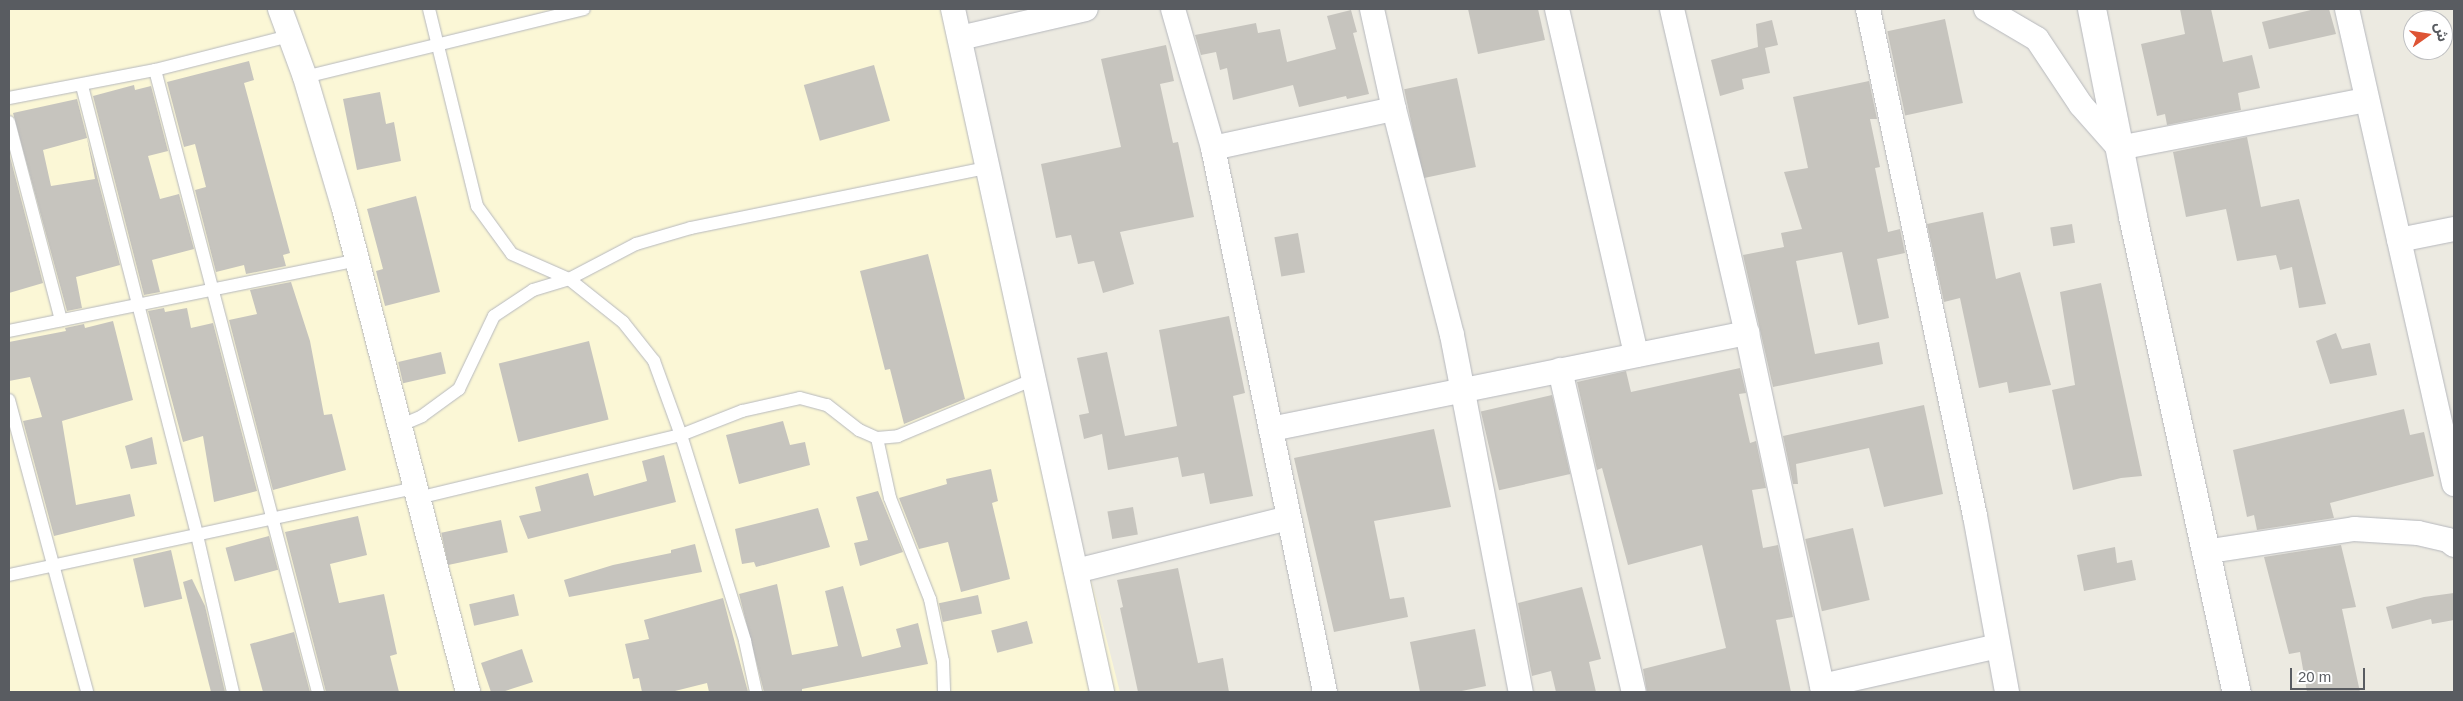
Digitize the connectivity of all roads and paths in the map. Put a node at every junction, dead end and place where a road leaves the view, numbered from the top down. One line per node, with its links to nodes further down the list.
1 (280, 9): 14 (street)
2 (429, 9): 16 (lane)
3 (584, 9): 16 (lane)
4 (953, 9): 15 (street)
5 (1086, 9): 15 (street)
6 (1173, 9): 24 (street)
7 (1372, 9): 22 (street)
8 (1557, 9): 36 (street)
9 (1672, 9): 35 (street)
10 (1868, 9): 56 (street)
11 (1986, 9): 25 (street)
12 (2092, 9): 25 (street)
13 (2347, 9): 21 (street)
14 (289, 36): 17 (lane); 18 (street)
15 (960, 38): 26 (street)
16 (436, 44): 18 (lane); 30 (lane)
17 (155, 70): 19 (lane); 31 (lane)
18 (305, 77): 29 (street)
19 (82, 86): 20 (lane); 32 (lane)
20 (9, 98)
21 (2366, 100): 25 (street); 28 (street)
22 (1394, 109): 24 (street); 39 (street)
23 (9, 122): 33 (lane)
24 (1214, 148): 42 (street)
25 (2119, 148): 52 (street)
26 (987, 168): 30 (lane); 38 (street)
27 (2454, 229): 28 (street)
28 (2399, 240): 44 (street)
29 (358, 260): 31 (lane); 41 (street)
30 (568, 279): 41 (lane); 43 (lane)
31 (212, 290): 32 (lane); 49 (lane)
32 (137, 306): 33 (lane); 50 (lane)
33 (60, 320): 34 (lane)
34 (9, 331)
35 (1747, 332): 36 (street); 57 (street)
36 (1636, 355): 37 (street)
37 (1560, 370): 39 (street); 67 (street)
38 (1034, 379): 45 (lane); 54 (street)
39 (1462, 390): 42 (street); 66 (street)
40 (9, 400): 53 (lane)
41 (399, 426): 47 (street)
42 (1271, 429): 48 (street)
43 (681, 435): 45 (lane); 47 (lane); 62 (lane)
44 (2450, 437): 46 (street)
45 (877, 438): 63 (lane)
46 (2454, 484)
47 (417, 493): 49 (lane); 61 (street)
48 (1289, 518): 54 (street); 65 (street)
49 (271, 520): 50 (lane); 60 (lane)
50 (197, 535): 53 (lane); 59 (lane)
51 (2454, 545): 52 (street)
52 (2204, 552): 69 (street)
53 (54, 564): 55 (lane); 58 (lane)
54 (1076, 572): 64 (street)
55 (9, 575)
56 (1998, 646): 57 (street); 68 (street)
57 (1822, 689)
58 (87, 692)
59 (233, 692)
60 (318, 692)
61 (468, 692)
62 (756, 692)
63 (944, 692)
64 (1102, 692)
65 (1325, 692)
66 (1521, 692)
67 (1634, 692)
68 (2007, 692)
69 (2237, 692)

